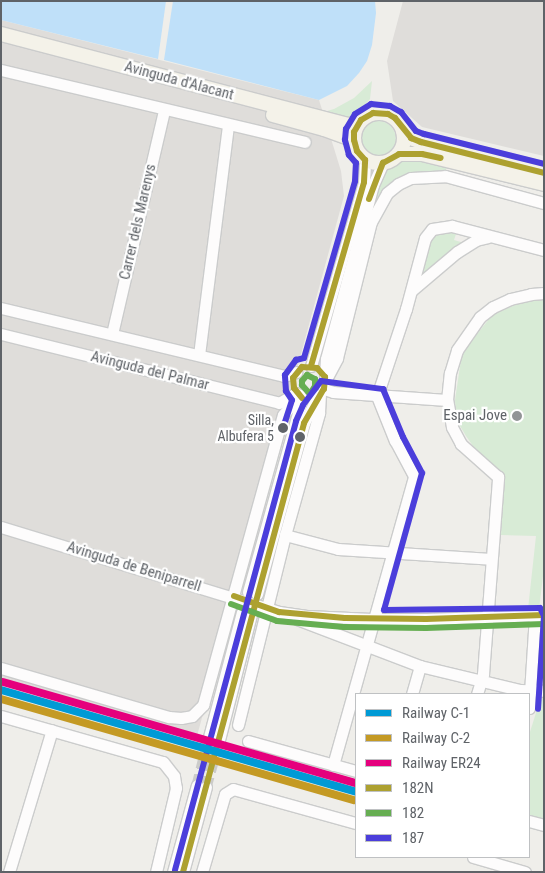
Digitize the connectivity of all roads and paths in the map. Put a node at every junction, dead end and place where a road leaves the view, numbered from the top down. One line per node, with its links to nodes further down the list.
1 (1, 34): 5 (main road, Avinguda d'Alacant)
2 (1, 43): 8 (main road, Avinguda d'Alacant)
3 (1, 70): 4 (street, Avinguda d'Alacant)
4 (164, 110): 6 (street, Avinguda d'Alacant); 22 (street, Carrer dels Marenys)
5 (358, 124): 7 (main road); 8 (main road)
6 (228, 125): 9 (street, Avinguda d'Alacant); 23 (street)
7 (404, 131): 10 (main road); 13 (main road)
8 (354, 140): 11 (main road)
9 (304, 142)
10 (399, 154): 12 (main road); 14 (main road)
11 (365, 160): 12 (main road); 24 (street)
12 (383, 163): 26 (street)
13 (544, 173)
14 (544, 184)
15 (544, 203): 26 (street)
16 (488, 237): 17 (street); 18 (street); 18 (street)
17 (544, 250)
18 (412, 290): 28 (street)
19 (544, 293): 29 (street)
20 (1, 308): 22 (street, Avinguda del Palmar)
21 (1, 334): 27 (street, Avinguda del Palmar)
22 (112, 334): 23 (street, Avinguda del Palmar)
23 (199, 355): 25 (street, Avinguda del Palmar)
24 (312, 366): 25 (street); 26 (street)
25 (296, 372): 27 (street)
26 (322, 388): 27 (street); 27 (street); 28 (street); 31 (street)
27 (299, 395): 34 (street)
28 (378, 396): 29 (street); 32 (street)
29 (447, 400): 33 (street)
30 (1, 527): 34 (street, Avinguda de Beniparrell)
31 (285, 535): 32 (street); 35 (street)
32 (392, 553): 33 (street); 40 (street)
33 (492, 559): 39 (street)
34 (233, 597): 35 (street, Avinguda de Beniparrell); 44 (street)
35 (267, 607): 36 (street, Avinguda de Beniparrell); 54 (street)
36 (279, 612): 40 (street); 41 (street)
37 (247, 613): 56 (street)
38 (539, 615): 39 (street); 42 (street)
39 (487, 616): 40 (street); 45 (street)
40 (372, 619): 41 (street)
41 (365, 646): 43 (street); 48 (street)
42 (538, 660): 46 (street)
43 (420, 666): 45 (street); 49 (street)
44 (1, 668)
45 (481, 681): 46 (street); 50 (street)
46 (530, 690): 47 (street); 51 (street)
47 (544, 691)
48 (356, 693)
49 (412, 693)
50 (477, 693)
51 (530, 693)
52 (353, 707): 58 (street)
53 (1, 716): 55 (street)
54 (238, 725)
55 (52, 730): 64 (street); 65 (street)
56 (214, 739)
57 (248, 741): 58 (street)
58 (333, 765): 59 (street)
59 (355, 771)
60 (530, 821): 62 (street)
61 (355, 823): 68 (street)
62 (544, 825)
63 (476, 858): 69 (street)
64 (9, 872)
65 (156, 872)
66 (173, 872): 67 (street)
67 (183, 872)
68 (202, 872)
69 (525, 872)

